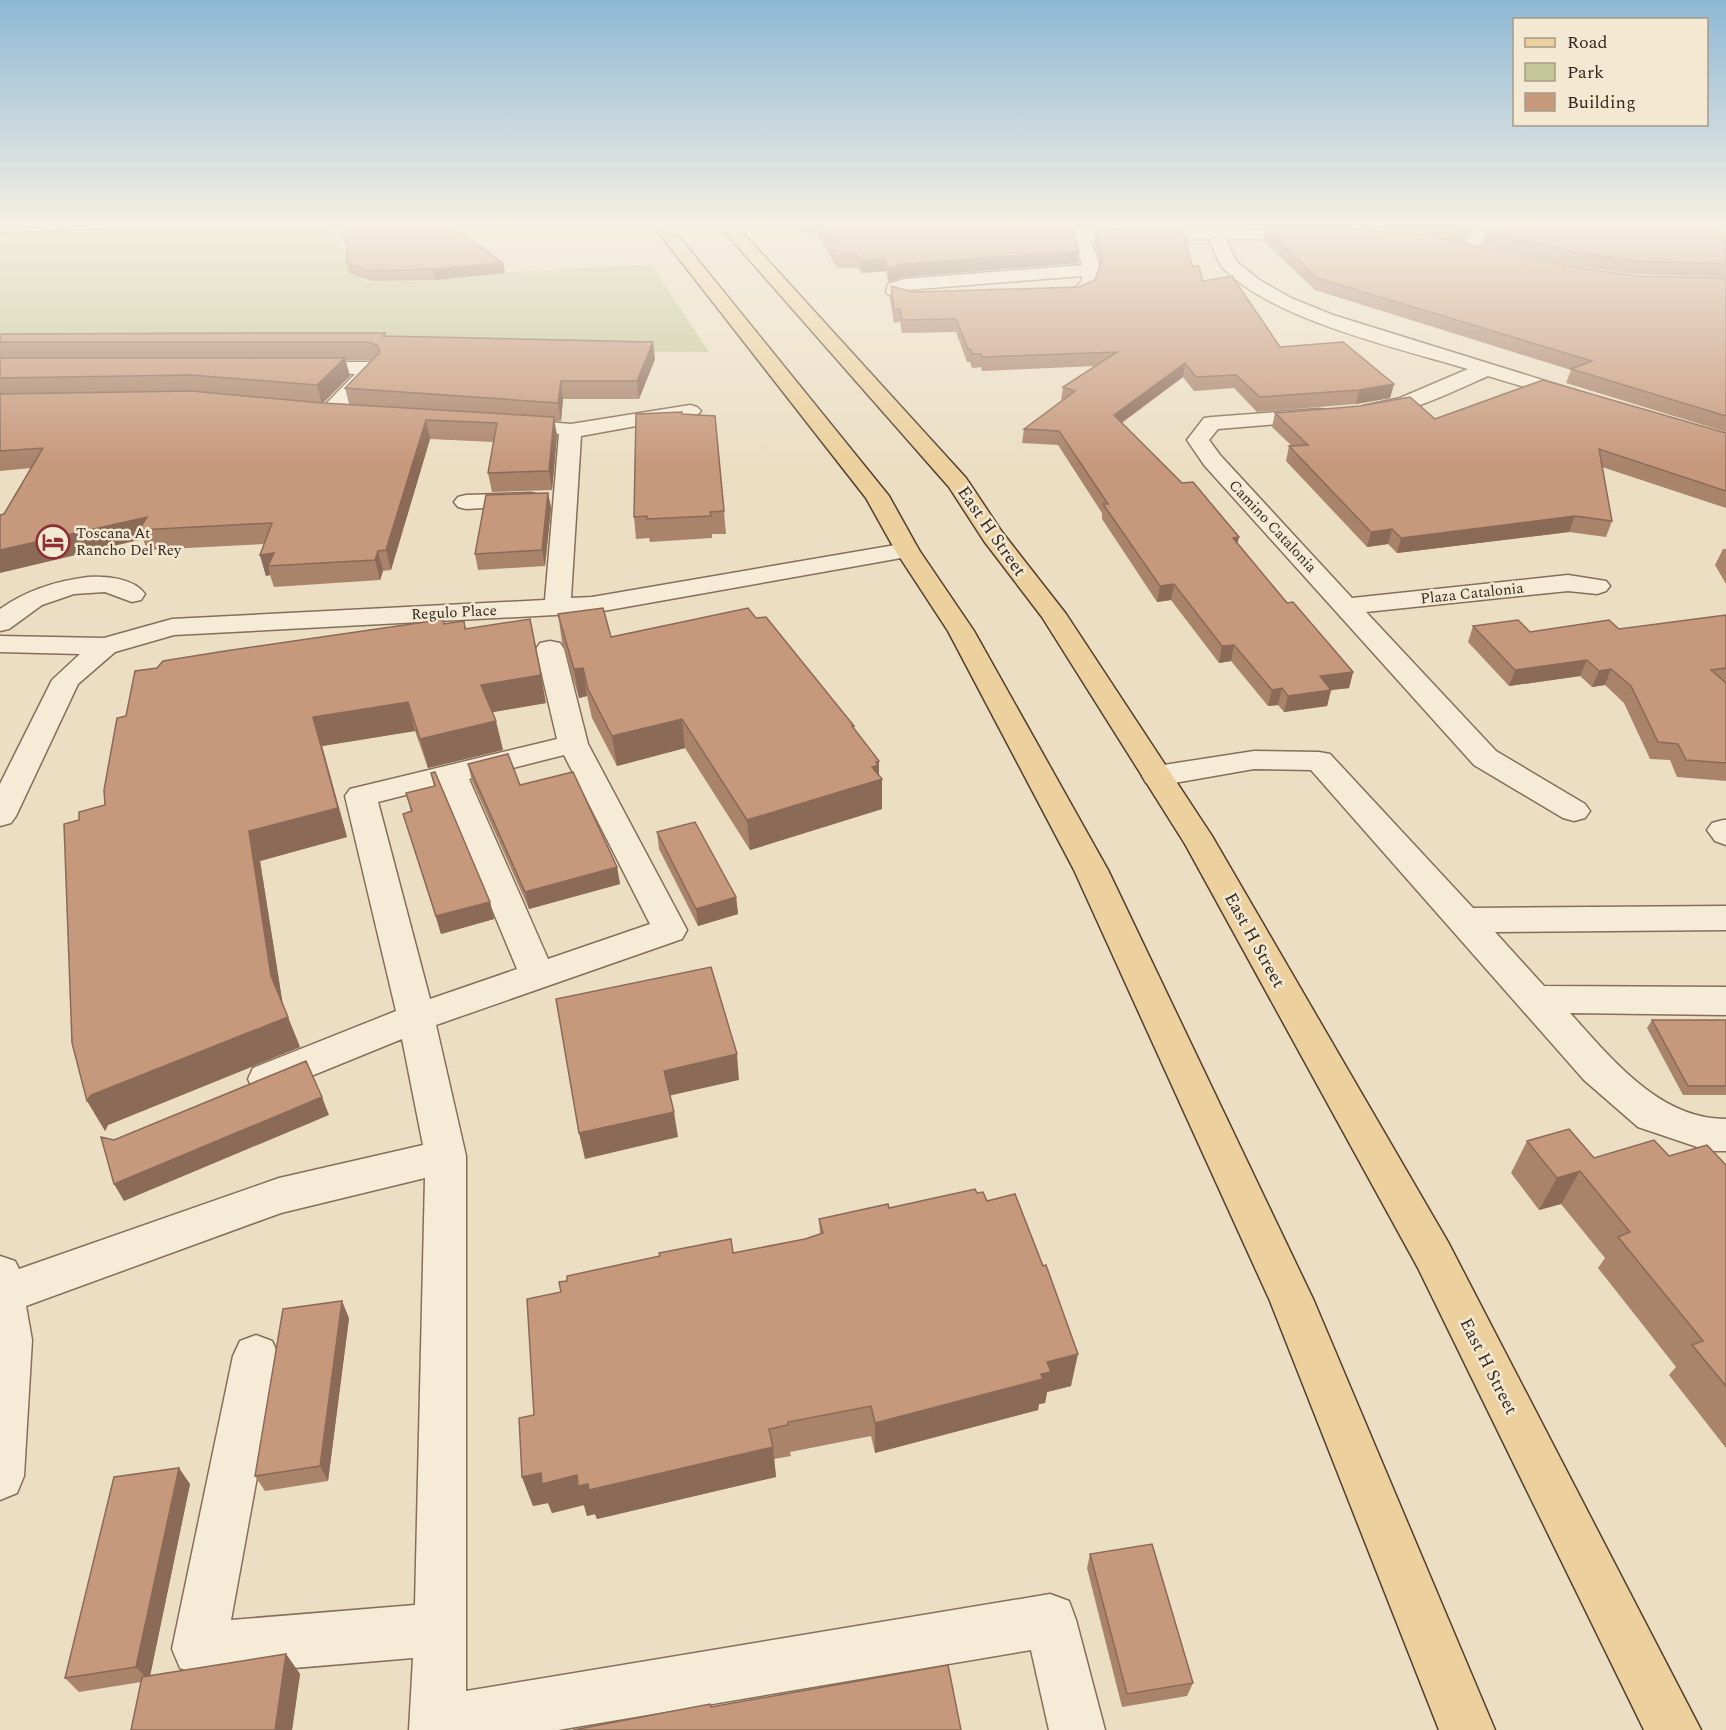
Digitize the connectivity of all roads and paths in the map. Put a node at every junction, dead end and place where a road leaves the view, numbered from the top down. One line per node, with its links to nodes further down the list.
1 (723, 304): 15 (main road)
2 (797, 304): 26 (main road, East H Street)
3 (1289, 304): 5 (street)
4 (288, 368): 9 (street)
5 (1484, 369): 6 (street); 18 (street, Camino Catalonia)
6 (1592, 401)
7 (304, 411): 9 (street)
8 (690, 411): 12 (street)
9 (328, 413): 10 (street)
10 (351, 415)
11 (491, 423): 12 (street)
12 (570, 431): 13 (street)
13 (565, 499): 14 (street); 19 (street)
14 (466, 502)
15 (907, 550): 19 (street, Regulo Place); 44 (main road)
16 (1597, 586): 18 (street, Plaza Catalonia)
17 (132, 594): 20 (street)
18 (1347, 606): 27 (street, Camino Catalonia)
19 (557, 607): 22 (street, Regulo Place)
20 (0, 623)
21 (0, 644): 22 (street, Regulo Place)
22 (105, 646): 28 (street)
23 (550, 649): 24 (street)
24 (573, 744): 25 (street); 31 (street)
25 (451, 774): 31 (street); 34 (street)
26 (1157, 776): 30 (street); 45 (main road, East H Street)
27 (1574, 811)
28 (0, 816)
29 (1726, 918): 30 (street)
30 (1464, 920): 32 (street)
31 (538, 976): 34 (street)
32 (1535, 999): 33 (street); 36 (street)
33 (1726, 1001)
34 (416, 1018): 35 (street); 37 (street)
35 (242, 1090)
36 (1726, 1135)
37 (446, 1156): 38 (street); 41 (street)
38 (2, 1285): 40 (street)
39 (256, 1356): 41 (street)
40 (0, 1476)
41 (441, 1629): 42 (street)
42 (437, 1727): 43 (street)
43 (1077, 1730)
44 (1467, 1730)
45 (1673, 1730)

